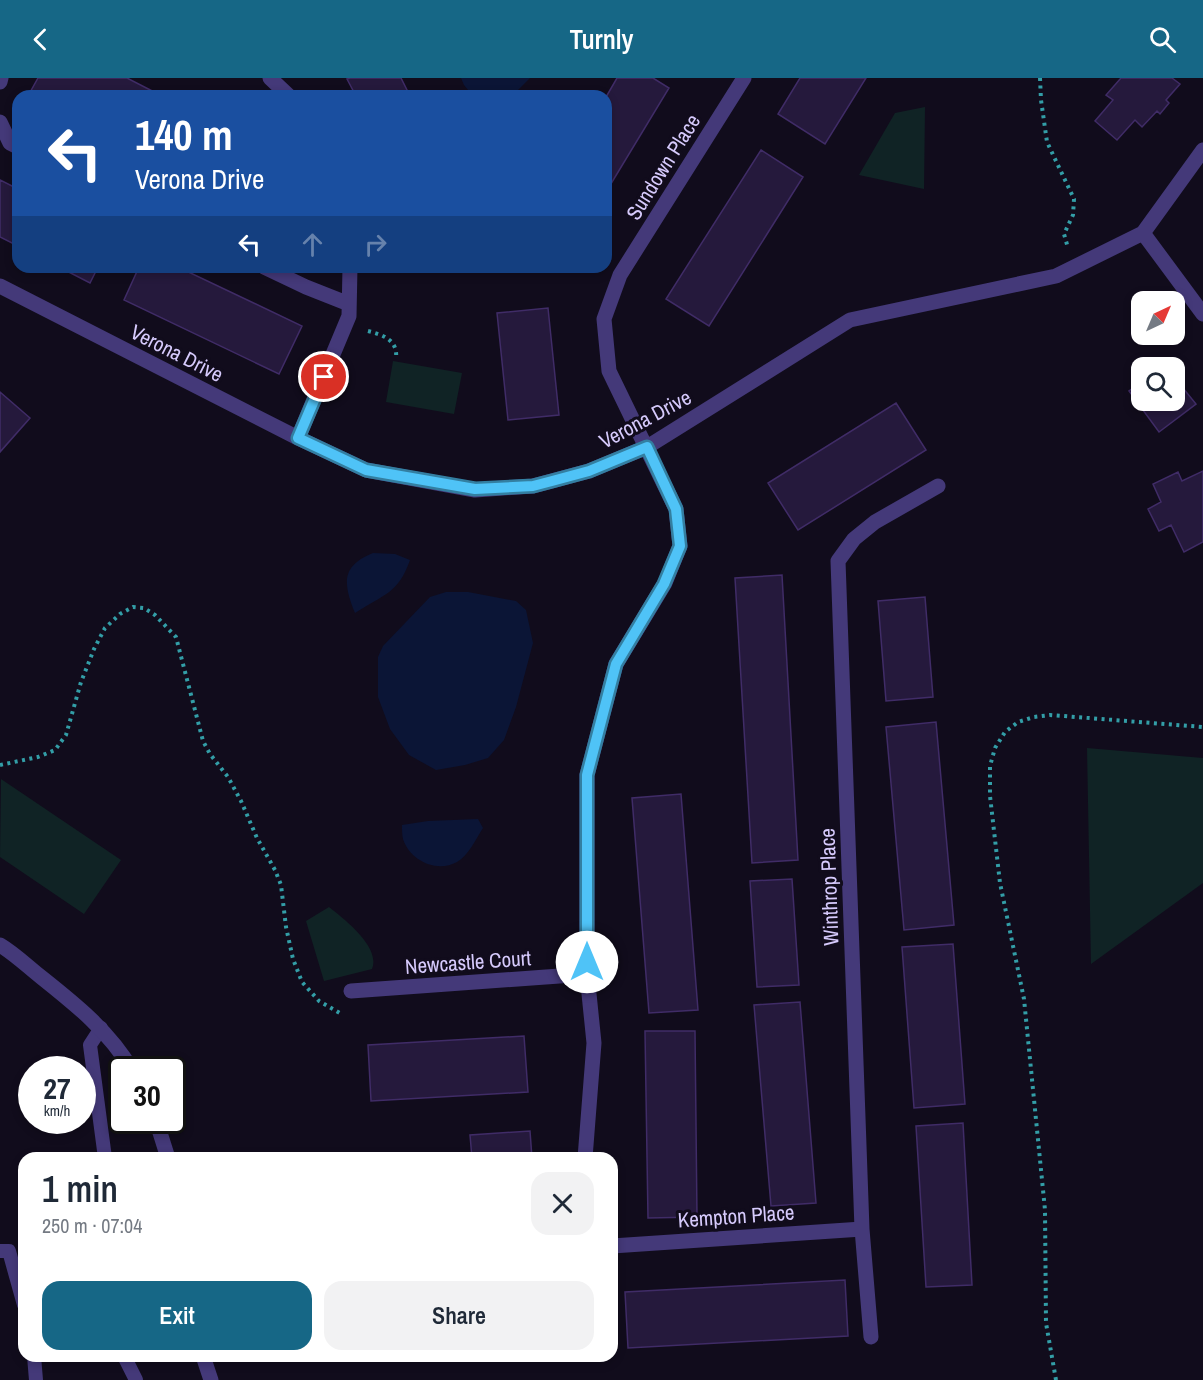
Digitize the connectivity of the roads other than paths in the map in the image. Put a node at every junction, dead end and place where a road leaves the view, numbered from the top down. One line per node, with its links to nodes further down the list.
1 (1, 78): 4 (street)
2 (270, 78): 5 (street)
3 (744, 78): 16 (street, Sundown Place)
4 (0, 82)
5 (283, 90)
6 (0, 122): 7 (street)
7 (12, 144)
8 (1203, 150): 9 (street, Verona Drive)
9 (1143, 233): 14 (street); 16 (street, Verona Drive)
10 (276, 273): 13 (street)
11 (350, 273): 13 (street)
12 (0, 286): 15 (street, Verona Drive)
13 (349, 304): 15 (street)
14 (1203, 314)
15 (298, 438): 16 (street, Verona Drive)
16 (647, 447): 19 (street, Sundown Place)
17 (938, 486): 27 (street, Winthrop Place)
18 (0, 945): 21 (street)
19 (587, 975): 20 (street, Newcastle Court); 26 (street, Sundown Place)
20 (351, 991)
21 (101, 1028): 22 (street); 24 (lane)
22 (124, 1056)
23 (160, 1134): 25 (street)
24 (104, 1152)
25 (166, 1152)
26 (585, 1152)
27 (862, 1229): 28 (street, Kempton Place); 31 (street, Winthrop Place)
28 (618, 1246)
29 (0, 1251): 30 (lane)
30 (18, 1283)
31 (871, 1337)
32 (34, 1362): 35 (lane)
33 (127, 1362): 36 (lane)
34 (205, 1362): 37 (street)
35 (36, 1380)
36 (136, 1380)
37 (211, 1380)

